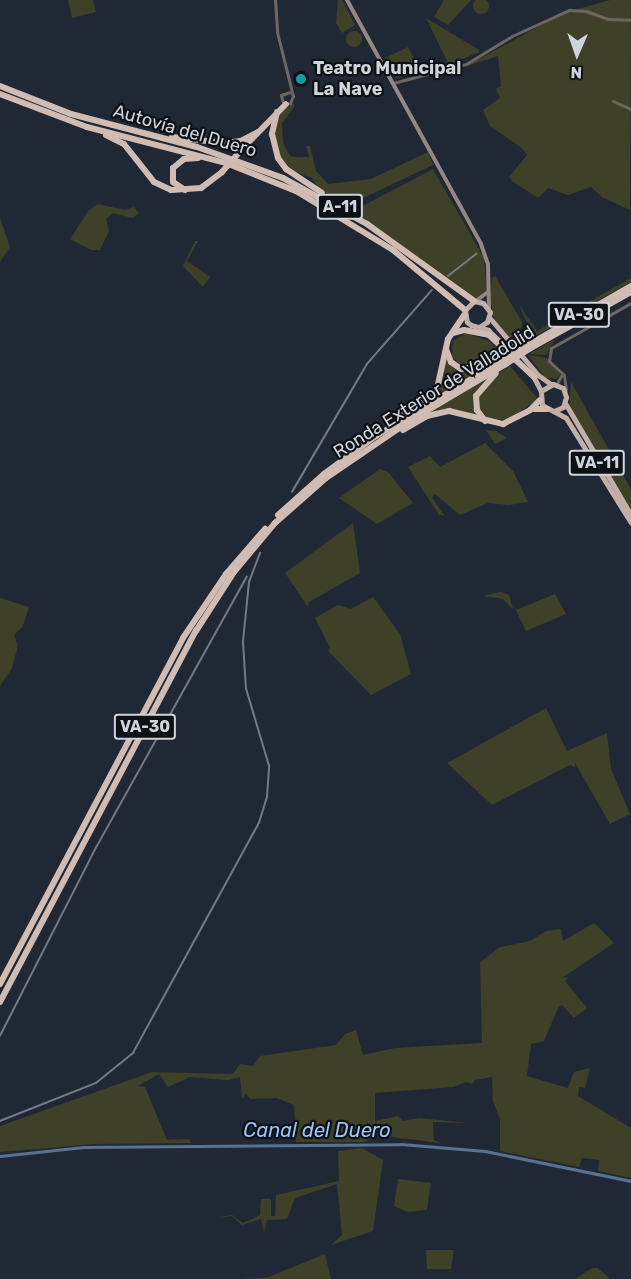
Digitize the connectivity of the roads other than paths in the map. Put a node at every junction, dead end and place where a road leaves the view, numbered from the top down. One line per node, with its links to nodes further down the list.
1 (275, 0): 5 (street)
2 (347, 0): 4 (main road)
3 (631, 20): 4 (street)
4 (393, 83): 20 (main road)
5 (289, 85): 7 (street); 8 (street)
6 (0, 86): 11 (highway, Autovía del Duero / A-11)
7 (285, 92): 8 (street); 12 (street)
8 (290, 92): 12 (street)
9 (0, 94): 14 (highway, Autovía del Duero / A-11)
10 (613, 101): 13 (street)
11 (47, 106): 15 (highway); 18 (highway, Autovía del Duero / A-11)
12 (281, 106): 15 (highway); 18 (highway)
13 (631, 108)
14 (49, 115): 16 (highway, Autovía del Duero / A-11); 17 (highway)
15 (258, 132): 17 (highway, bridge)
16 (277, 183): 17 (highway); 25 (highway, Autovía del Duero / A-11)
17 (192, 191)
18 (367, 224): 22 (highway, Autovía del Duero / A-11)
19 (631, 286): 31 (highway, Ronda Exterior de Valladolid / VA-30)
20 (488, 291): 22 (main road); 24 (main road)
21 (631, 292): 31 (highway, Ronda Exterior de Valladolid / VA-30)
22 (475, 301): 24 (highway); 25 (highway)
23 (631, 303): 34 (street)
24 (489, 309): 26 (highway)
25 (465, 313): 27 (highway); 28 (highway)
26 (489, 317): 29 (highway); 36 (highway)
27 (468, 323): 28 (highway); 29 (highway)
28 (458, 327): 30 (highway)
29 (479, 327): 35 (highway)
30 (452, 334): 32 (highway); 35 (highway)
31 (529, 347): 33 (highway, Ronda Exterior de Valladolid / VA-30, bridge)
32 (446, 349): 33 (highway); 44 (highway)
33 (504, 362): 43 (highway); 44 (highway, Ronda Exterior de Valladolid / VA-30); 45 (highway, Ronda Exterior de Valladolid / VA-30)
34 (562, 372): 36 (street); 38 (street)
35 (534, 377): 37 (highway)
36 (555, 385): 37 (highway); 38 (highway)
37 (541, 391): 39 (highway)
38 (566, 393): 40 (highway)
39 (540, 400): 41 (highway); 42 (highway, VA-11)
40 (565, 403): 42 (highway); 46 (highway, VA-11)
41 (531, 410): 42 (highway); 43 (highway)
42 (550, 410): 47 (highway, VA-11)
43 (491, 424): 45 (highway)
44 (376, 436): 48 (highway, Ronda Exterior de Valladolid / VA-30)
45 (370, 447): 49 (highway, Ronda Exterior de Valladolid / VA-30)
46 (631, 515)
47 (631, 523)
48 (0, 984)
49 (0, 1002)

